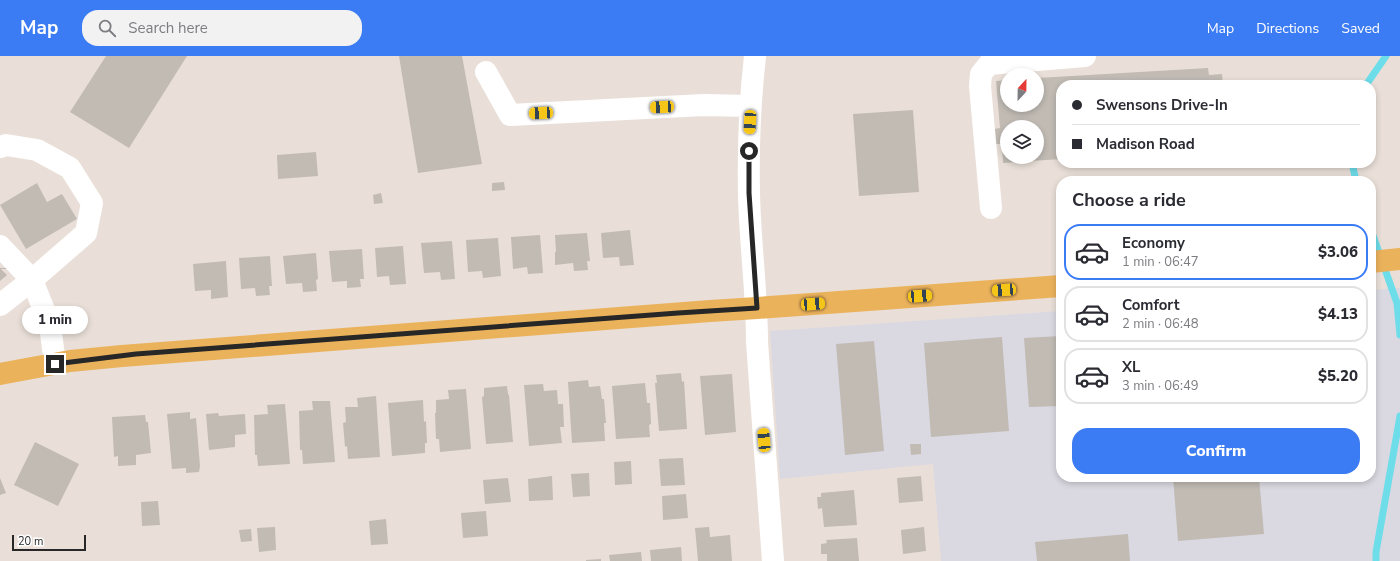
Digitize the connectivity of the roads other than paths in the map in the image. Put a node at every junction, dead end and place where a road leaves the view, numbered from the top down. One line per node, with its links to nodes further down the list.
1 (755, 56): 4 (street)
2 (1085, 56): 6 (street)
3 (486, 72): 4 (street)
4 (750, 106): 13 (street)
5 (0, 147): 10 (street)
6 (991, 208)
7 (4, 257): 10 (street)
8 (1400, 259): 9 (main road)
9 (1376, 261)
10 (32, 280): 12 (street); 14 (street)
11 (1056, 286): 13 (main road)
12 (0, 305)
13 (757, 308): 14 (main road); 16 (street)
14 (55, 364): 15 (main road)
15 (0, 374)
16 (773, 561)

